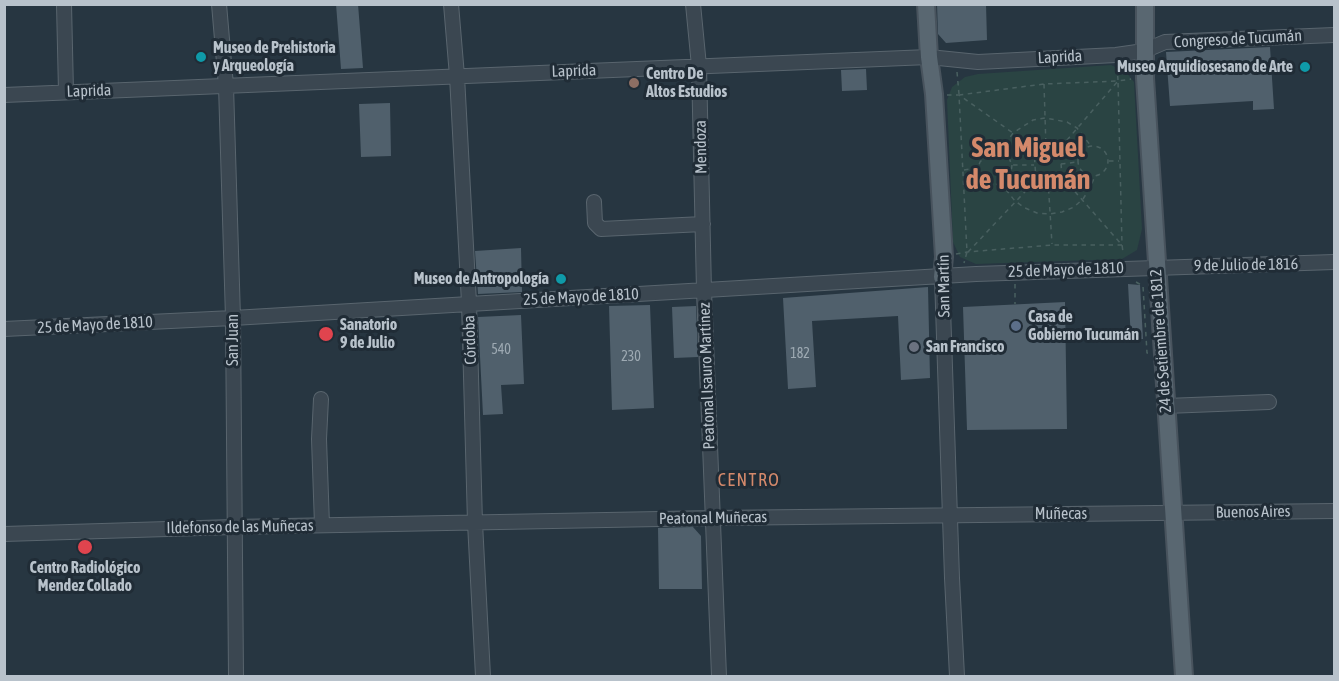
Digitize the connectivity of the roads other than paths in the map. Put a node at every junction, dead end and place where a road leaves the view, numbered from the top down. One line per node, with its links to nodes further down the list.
1 (64, 4): 13 (street)
2 (219, 4): 12 (street, San Juan)
3 (451, 4): 11 (street, Córdoba)
4 (693, 4): 10 (street, Mendoza)
5 (926, 4): 9 (main road, San Martín)
6 (1145, 4): 8 (main road, 24 de Setiembre de 1812)
7 (1335, 34): 8 (street, Congreso de Tucumán)
8 (1144, 51): 9 (street, Laprida); 18 (main road, 24 de Setiembre de 1812)
9 (929, 57): 10 (street, Laprida); 19 (main road, San Martín)
10 (699, 66): 11 (street, Laprida); 16 (street, Mendoza)
11 (457, 76): 12 (street, Laprida); 21 (street, Córdoba)
12 (226, 86): 13 (street, Laprida); 22 (street, San Juan)
13 (66, 92): 14 (street, Laprida)
14 (4, 94)
15 (594, 202): 16 (street)
16 (703, 224): 20 (street, Mendoza)
17 (1335, 262): 18 (street, 9 de Julio de 1816)
18 (1157, 267): 19 (street, 25 de Mayo de 1810); 26 (main road, 24 de Setiembre de 1812)
19 (942, 277): 20 (street, 25 de Mayo de 1810); 29 (street, San Martín)
20 (704, 291): 21 (street, 25 de Mayo de 1810); 30 (street, Peatonal Isauro Martínez)
21 (469, 303): 22 (street, 25 de Mayo de 1810); 31 (street, Córdoba)
22 (233, 318): 23 (street, 25 de Mayo de 1810); 33 (street, San Juan)
23 (4, 329)
24 (321, 399): 32 (street)
25 (1269, 402): 26 (street)
26 (1166, 406): 28 (main road, 24 de Setiembre de 1812)
27 (1335, 511): 28 (street, Buenos Aires)
28 (1172, 514): 29 (street, Muñecas); 39 (main road, 24 de Setiembre de 1812)
29 (951, 515): 30 (street, Peatonal Muñecas); 38 (street, San Martín)
30 (712, 518): 31 (street, Peatonal Muñecas); 37 (street, Peatonal Isauro Martínez)
31 (475, 523): 32 (street, Ildefonso de las Muñecas); 36 (street, Córdoba)
32 (322, 525): 33 (street, Ildefonso de las Muñecas)
33 (233, 526): 34 (street, Ildefonso de las Muñecas); 35 (street, San Juan)
34 (4, 534)
35 (236, 676)
36 (483, 676)
37 (718, 676)
38 (957, 676)
39 (1184, 676)

